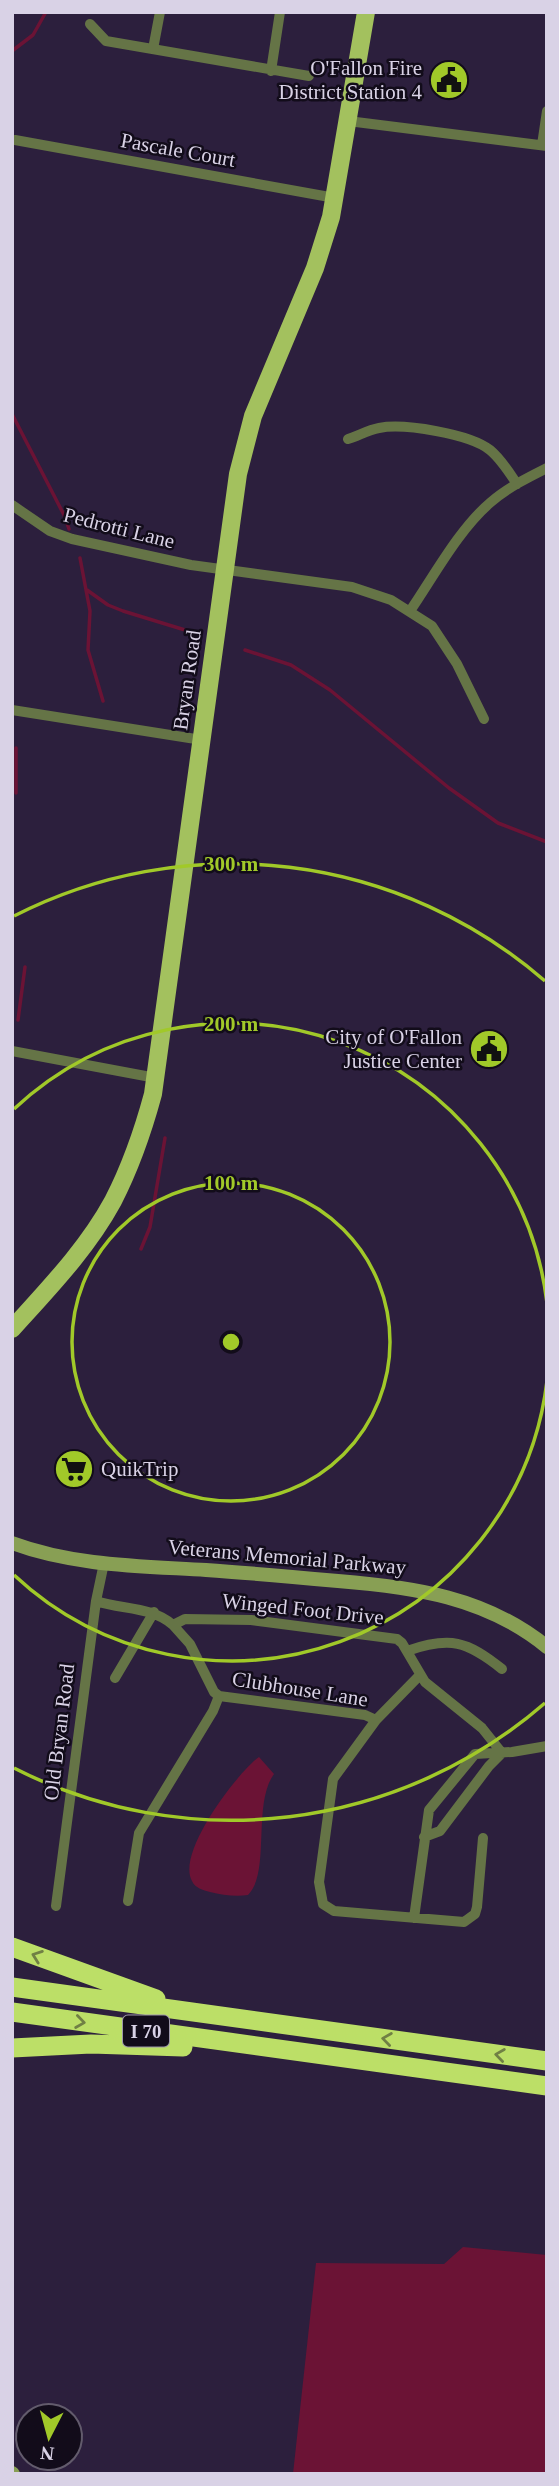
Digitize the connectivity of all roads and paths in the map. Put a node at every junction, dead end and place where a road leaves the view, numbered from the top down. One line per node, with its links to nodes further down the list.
1 (160, 12): 5 (street)
2 (280, 12): 6 (street)
3 (366, 12): 9 (main road, Bryan Road)
4 (90, 24): 5 (street)
5 (153, 50): 6 (street)
6 (271, 71): 7 (street)
7 (309, 76)
8 (547, 111): 11 (street)
9 (348, 121): 11 (street); 12 (main road, Bryan Road)
10 (15, 140): 12 (street, Pascale Court)
11 (545, 145)
12 (335, 198): 17 (main road, Bryan Road)
13 (348, 439): 15 (street)
14 (547, 468): 15 (street)
15 (517, 484): 18 (street)
16 (12, 506): 17 (street, Pedrotti Lane)
17 (224, 571): 18 (street, Pedrotti Lane); 21 (main road, Bryan Road)
18 (410, 611): 20 (street, Pedrotti Lane)
19 (12, 710): 21 (street)
20 (484, 719)
21 (202, 740): 23 (main road, Bryan Road)
22 (12, 1051): 23 (street)
23 (156, 1078): 24 (main road, Bryan Road)
24 (12, 1329)
25 (12, 1543): 26 (street, Veterans Memorial Parkway)
26 (104, 1563): 27 (street, Old Bryan Road); 30 (street, Veterans Memorial Parkway)
27 (96, 1601): 28 (street); 42 (street, Old Bryan Road)
28 (154, 1612): 29 (street); 34 (street)
29 (173, 1625): 31 (street, Winged Foot Drive); 35 (street, Clubhouse Lane)
30 (547, 1647)
31 (407, 1651): 32 (street); 33 (street)
32 (502, 1669)
33 (419, 1676): 36 (street); 38 (street)
34 (115, 1678)
35 (219, 1696): 36 (street, Clubhouse Lane); 41 (street)
36 (376, 1720): 43 (street)
37 (547, 1746): 38 (street)
38 (502, 1753): 39 (street); 39 (street)
39 (424, 1837): 43 (street)
40 (483, 1839): 43 (street)
41 (128, 1900)
42 (56, 1906)
43 (414, 1918)
44 (12, 1947): 47 (highway, one-way to 44)
45 (12, 1987): 47 (highway, I 70)
46 (12, 2012): 49 (highway, I 70, one-way to 49)
47 (193, 2012): 50 (highway, I 70, one-way to 47)
48 (12, 2048): 49 (highway)
49 (279, 2049): 51 (highway, I 70)
50 (547, 2061)
51 (547, 2086)

